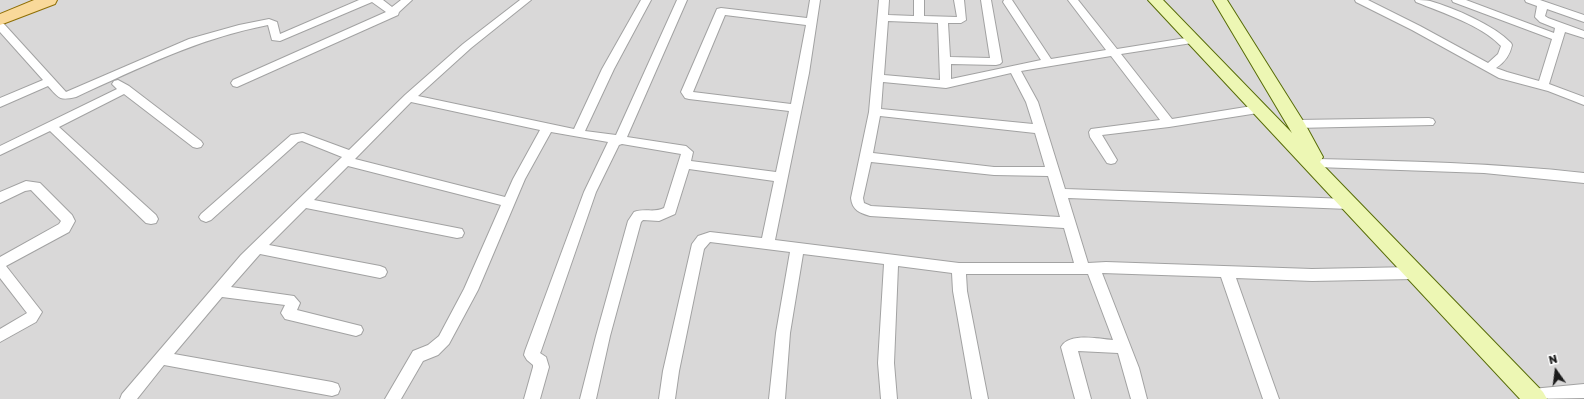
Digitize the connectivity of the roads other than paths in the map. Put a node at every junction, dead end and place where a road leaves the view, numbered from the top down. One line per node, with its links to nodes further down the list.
1 (36, 0): 24 (main road)
2 (49, 0): 28 (main road)
3 (368, 0): 40 (street)
4 (376, 0): 23 (street)
5 (407, 0): 23 (street)
6 (526, 0): 47 (street)
7 (646, 0): 59 (street)
8 (682, 0): 60 (street)
9 (815, 0): 30 (street)
10 (884, 0): 25 (street)
11 (919, 0): 26 (street)
12 (959, 0): 29 (street)
13 (986, 0): 36 (street)
14 (1073, 0): 35 (street)
15 (1155, 0): 34 (street)
16 (1220, 0): 55 (street)
17 (1360, 0): 38 (street)
18 (1420, 0): 38 (street)
19 (1457, 0): 32 (street)
20 (1530, 0): 22 (street)
21 (1008, 2): 37 (street)
22 (1543, 5): 27 (street); 32 (street)
23 (394, 13): 43 (street)
24 (0, 14)
25 (883, 18): 26 (street); 41 (street)
26 (919, 19): 29 (street)
27 (1584, 19)
28 (0, 20)
29 (943, 20): 36 (street)
30 (811, 22): 50 (street); 50 (street)
31 (0, 26): 42 (street)
32 (1560, 32): 33 (street); 45 (street)
33 (1584, 35)
34 (1192, 40): 35 (street); 51 (street)
35 (1114, 53): 37 (street); 54 (street)
36 (945, 60): 44 (street)
37 (1048, 63): 39 (street)
38 (1488, 68): 45 (street)
39 (1014, 69): 44 (street); 58 (street)
40 (108, 78): 42 (street); 46 (street)
41 (878, 78): 44 (street); 52 (street)
42 (50, 81): 49 (street)
43 (237, 83)
44 (946, 84)
45 (1543, 86): 48 (street)
46 (125, 89): 56 (street); 61 (street)
47 (409, 98): 57 (street); 64 (street)
48 (1584, 101)
49 (0, 103)
50 (796, 108): 69 (street)
51 (1258, 109): 54 (street); 71 (street)
52 (875, 112): 58 (street); 63 (street)
53 (1429, 122): 55 (street)
54 (1169, 123): 65 (street)
55 (1296, 124): 66 (street)
56 (51, 126): 62 (street); 78 (street)
57 (547, 128): 59 (street); 74 (street)
58 (1040, 128): 68 (street)
59 (578, 134): 60 (street)
60 (617, 141): 67 (street); 102 (street)
61 (197, 144)
62 (0, 151)
63 (865, 157): 68 (street); 79 (street)
64 (349, 159): 74 (street); 75 (street); 77 (street)
65 (1111, 160)
66 (1317, 163): 70 (street); 71 (street)
67 (684, 164): 69 (street); 103 (street)
68 (1053, 172): 72 (street)
69 (781, 177): 81 (street)
70 (1584, 178)
71 (1327, 180): 76 (street)
72 (1059, 193): 76 (street); 79 (street)
73 (0, 198): 85 (street)
74 (508, 202): 101 (street)
75 (304, 203): 80 (street); 82 (street)
76 (1349, 204): 91 (street)
77 (206, 217)
78 (151, 220)
79 (1070, 223): 88 (street)
80 (457, 233)
81 (767, 245): 83 (street); 104 (street)
82 (258, 248): 89 (street); 92 (street)
83 (797, 249): 84 (street); 105 (street)
84 (891, 260): 87 (street); 106 (street)
85 (0, 263)
86 (0, 268): 94 (street)
87 (959, 268): 88 (street); 107 (street)
88 (1088, 268): 90 (street); 95 (street)
89 (380, 272)
90 (1227, 273): 91 (street); 110 (street)
91 (1414, 273): 99 (street)
92 (219, 291): 93 (street); 96 (street)
93 (356, 330)
94 (0, 336)
95 (1123, 347): 108 (street); 109 (street)
96 (161, 358): 97 (street); 100 (street)
97 (332, 389)
98 (1584, 391): 99 (street)
99 (1534, 398)
100 (128, 399)
101 (393, 399)
102 (532, 399)
103 (588, 399)
104 (667, 399)
105 (777, 399)
106 (889, 399)
107 (980, 399)
108 (1083, 399)
109 (1139, 399)
110 (1271, 399)

